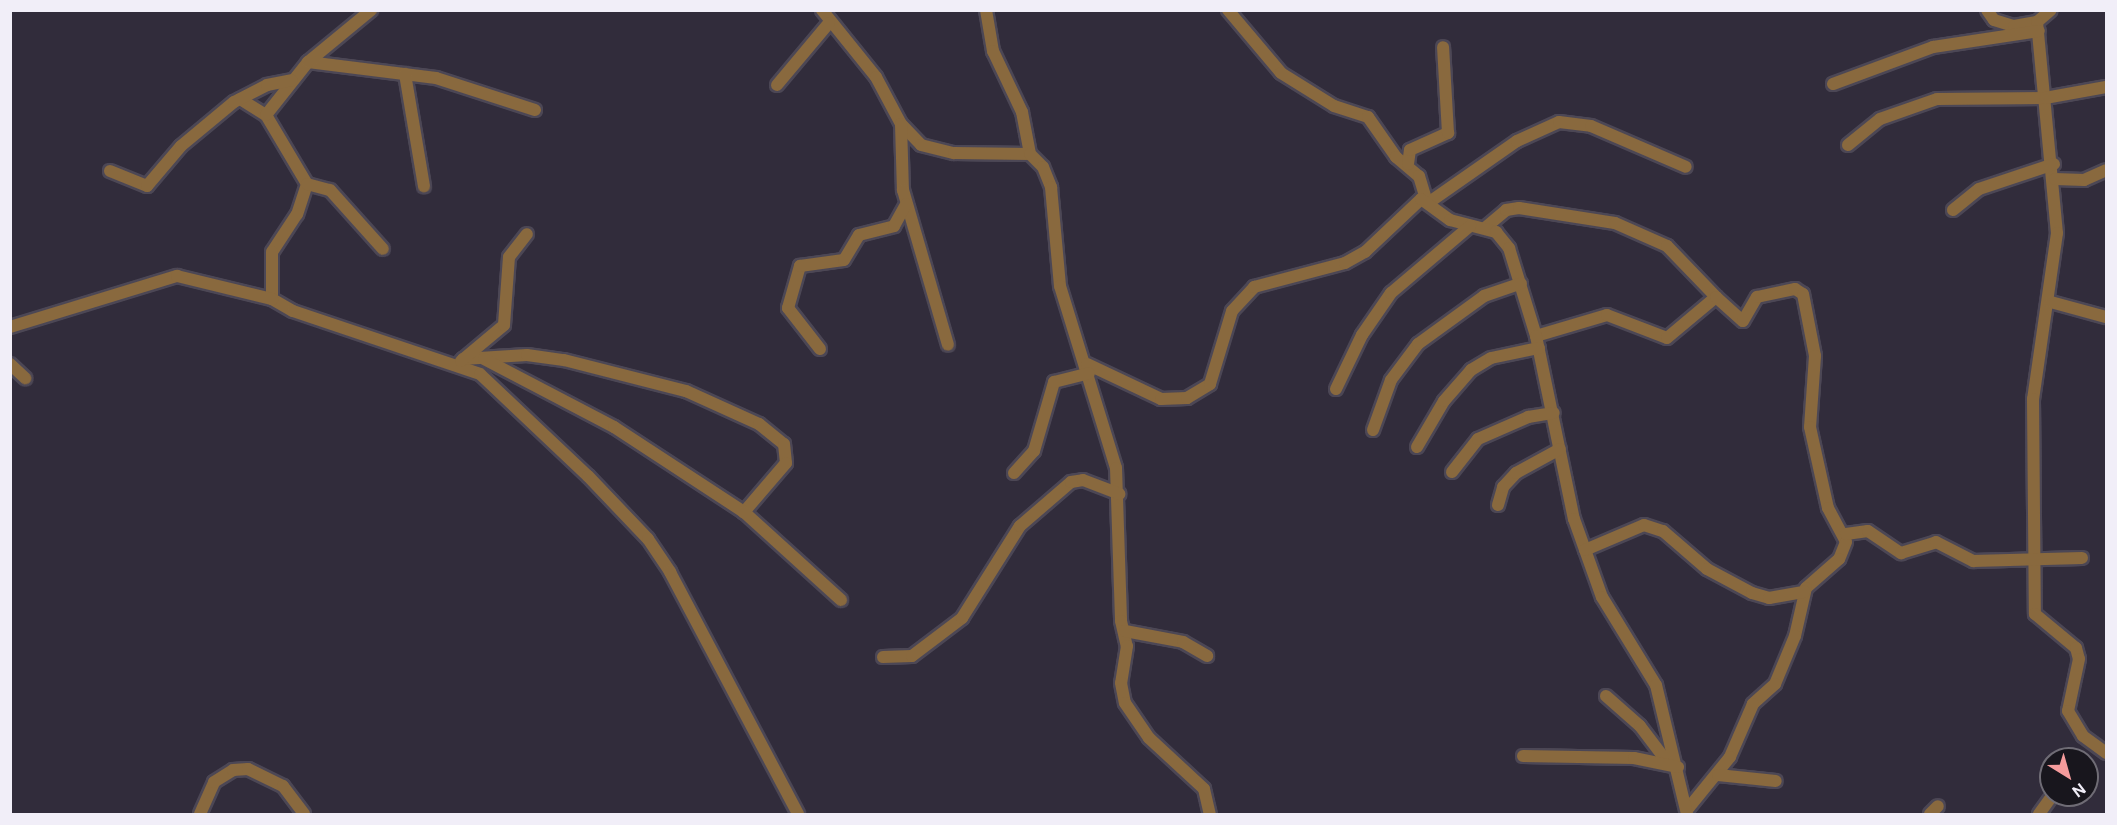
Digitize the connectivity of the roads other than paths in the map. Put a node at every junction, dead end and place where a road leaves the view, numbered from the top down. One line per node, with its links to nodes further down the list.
1 (371, 10): 10 (street)
2 (822, 10): 7 (street)
3 (986, 10): 22 (street)
4 (1228, 10): 23 (street)
5 (1987, 10): 8 (street)
6 (2051, 10): 8 (street)
7 (829, 23): 14 (street); 20 (street)
8 (2038, 26): 13 (street); 16 (street)
9 (1443, 47): 23 (street)
10 (308, 62): 11 (street); 12 (street)
11 (405, 74): 18 (street); 30 (street)
12 (291, 80): 17 (street); 19 (street)
13 (1833, 84)
14 (777, 85)
15 (2106, 87): 16 (street)
16 (2045, 98): 21 (street); 24 (street)
17 (240, 99): 19 (street); 27 (street)
18 (535, 110)
19 (266, 115): 29 (street)
20 (901, 124): 22 (street); 32 (street)
21 (1848, 145)
22 (1030, 154): 50 (street)
23 (1408, 164): 31 (street)
24 (2054, 164): 28 (street); 33 (street)
25 (1686, 167): 31 (street)
26 (2106, 170): 28 (street)
27 (110, 171)
28 (2055, 179): 41 (street)
29 (307, 184): 37 (street); 40 (street)
30 (424, 186)
31 (1429, 200): 34 (street); 50 (street)
32 (906, 204): 45 (street); 46 (street)
33 (1953, 210)
34 (1470, 226): 35 (street); 52 (street)
35 (1486, 227): 38 (street); 39 (street)
36 (527, 234): 48 (street)
37 (383, 249)
38 (1521, 283): 44 (street); 54 (street)
39 (1716, 297): 44 (street); 62 (street)
40 (272, 299): 43 (street); 48 (street)
41 (2051, 302): 42 (street); 64 (street)
42 (2106, 317)
43 (10, 327)
44 (1537, 342): 53 (street); 55 (street)
45 (948, 345)
46 (820, 349)
47 (484, 359): 48 (street); 61 (street); 61 (street)
48 (460, 363): 80 (street)
49 (10, 364): 51 (street)
50 (1088, 369): 57 (street); 59 (street)
51 (25, 378)
52 (1336, 389)
53 (1554, 412): 56 (street); 58 (street)
54 (1373, 430)
55 (1417, 447)
56 (1560, 449): 60 (street); 63 (street)
57 (1014, 472)
58 (1452, 472)
59 (1119, 494): 68 (street); 69 (street)
60 (1498, 506)
61 (744, 512): 67 (street)
62 (1846, 534): 64 (street); 66 (street)
63 (1585, 550): 66 (street); 74 (street)
64 (2036, 556): 65 (street); 72 (street)
65 (2082, 558)
66 (1804, 592): 75 (street)
67 (841, 600)
68 (1125, 631): 70 (street); 81 (street)
69 (883, 657)
70 (1207, 657)
71 (1606, 696): 74 (street)
72 (2106, 753)
73 (1523, 756): 74 (street)
74 (1673, 765): 77 (street)
75 (1718, 775): 76 (street); 77 (street)
76 (1776, 781)
77 (1687, 812)
78 (200, 814): 79 (street)
79 (304, 814)
80 (798, 814)
81 (1209, 814)

